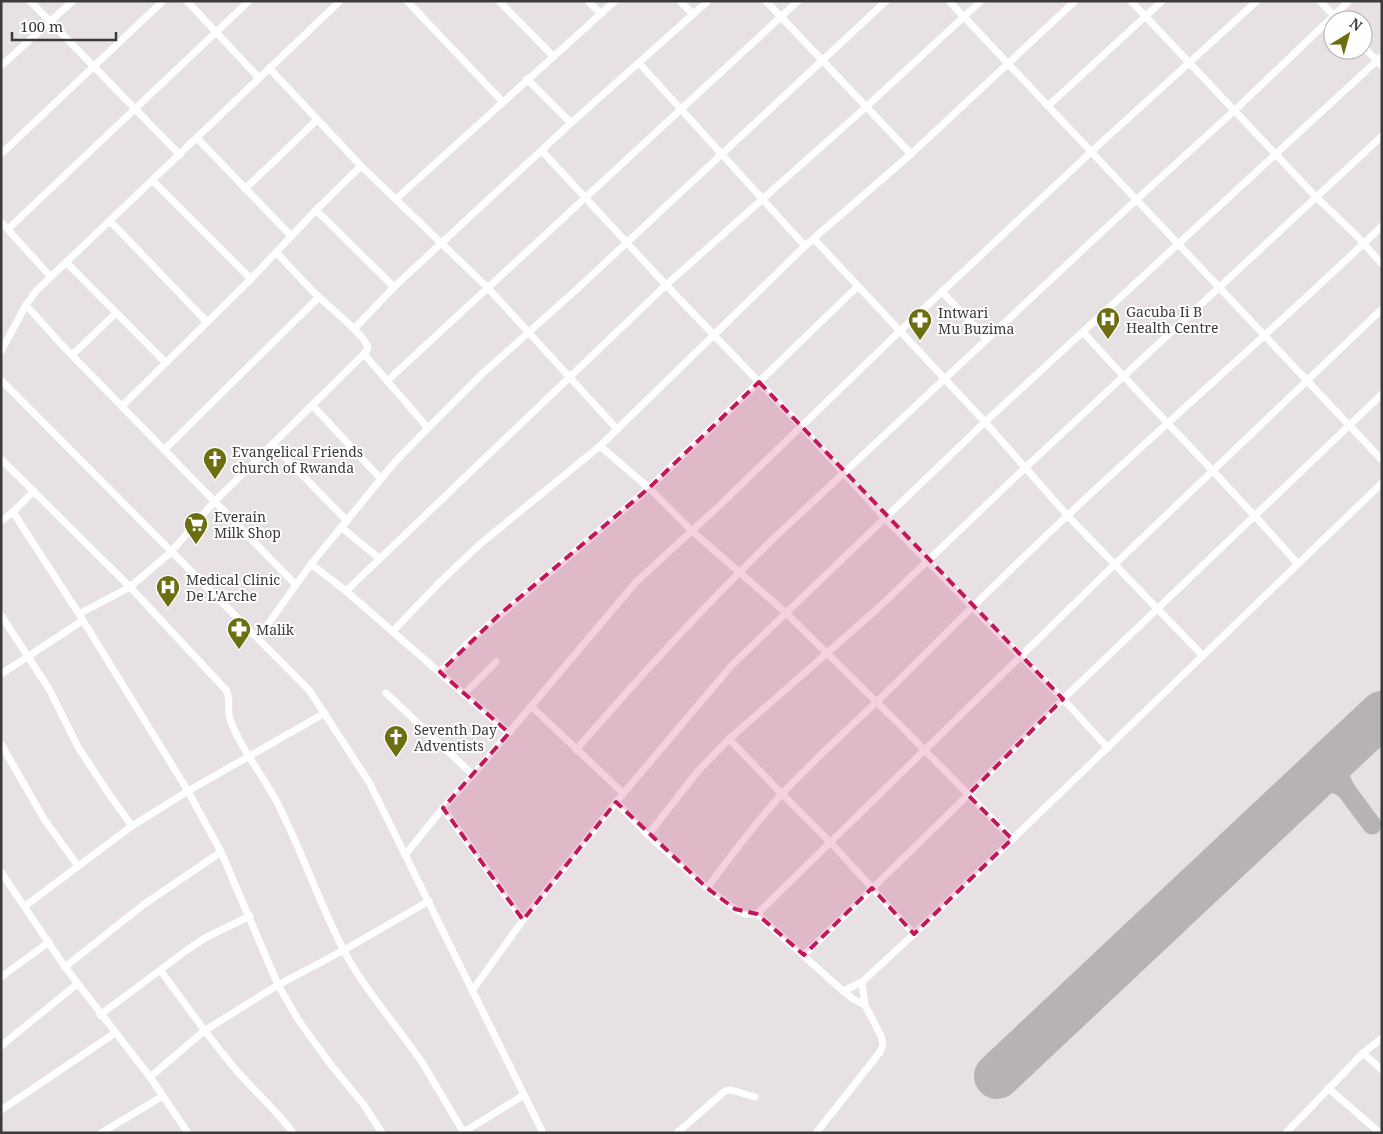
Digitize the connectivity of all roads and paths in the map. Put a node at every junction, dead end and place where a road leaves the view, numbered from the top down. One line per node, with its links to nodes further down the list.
1 (30, 1): 27 (street)
2 (73, 1): 27 (street)
3 (163, 1): 37 (street)
4 (187, 1): 29 (street)
5 (249, 1): 29 (street)
6 (340, 1): 38 (street)
7 (406, 1): 41 (street)
8 (499, 1): 30 (street)
9 (588, 1): 22 (street)
10 (615, 1): 22 (street)
11 (680, 1): 23 (street)
12 (708, 1): 23 (street)
13 (766, 1): 24 (street)
14 (798, 1): 24 (street)
15 (886, 1): 31 (street)
16 (949, 1): 25 (street)
17 (981, 1): 25 (street)
18 (1075, 1): 35 (street)
19 (1131, 1): 26 (street)
20 (1162, 1): 26 (street)
21 (1258, 1): 34 (street)
22 (601, 14): 30 (street)
23 (693, 14): 33 (street)
24 (781, 17): 31 (street); 43 (street)
25 (964, 17): 35 (street); 44 (street)
26 (1146, 17): 34 (street); 42 (street)
27 (50, 23): 36 (street); 37 (street)
28 (1323, 29): 46 (street)
29 (216, 33): 39 (street); 45 (street)
30 (553, 56): 40 (street)
31 (822, 61): 44 (street); 55 (street)
32 (1380, 61): 53 (street)
33 (639, 63): 43 (street); 48 (street)
34 (1189, 63): 46 (street); 52 (street)
35 (1008, 64): 42 (street); 56 (street)
36 (1, 66)
37 (94, 67): 45 (street); 54 (street)
38 (269, 68): 39 (street); 47 (street)
39 (258, 78): 50 (street)
40 (527, 79): 41 (street); 48 (street)
41 (502, 101): 63 (street)
42 (1048, 106): 52 (street)
43 (681, 108): 55 (street); 62 (street)
44 (866, 108): 56 (street); 64 (street)
45 (135, 110): 57 (street); 70 (street)
46 (1234, 110): 53 (street); 65 (street)
47 (317, 120): 58 (street); 60 (street)
48 (571, 123): 51 (street)
49 (1382, 136): 61 (street)
50 (196, 138): 57 (street); 60 (street)
51 (542, 151): 62 (street); 74 (street)
52 (1091, 152): 65 (street); 88 (street)
53 (1276, 153): 61 (street); 75 (street)
54 (1, 154)
55 (722, 154): 64 (street); 73 (street)
56 (911, 154): 72 (street)
57 (180, 155): 59 (street)
58 (361, 166): 63 (street); 66 (street)
59 (153, 181): 67 (street); 82 (street)
60 (245, 189): 71 (street)
61 (1316, 197): 76 (street); 87 (street)
62 (585, 198): 73 (street); 86 (street)
63 (396, 199): 74 (street)
64 (763, 200): 77 (street); 83 (street)
65 (1136, 200): 75 (street); 100 (street)
66 (316, 210): 71 (street); 85 (street)
67 (110, 221): 79 (street); 93 (street)
68 (1, 222): 70 (street)
69 (1382, 226): 76 (street)
70 (8, 230): 81 (street)
71 (291, 236): 78 (street)
72 (814, 239): 77 (street); 84 (street)
73 (627, 242): 83 (street); 96 (street)
74 (442, 243): 85 (street); 86 (street)
75 (1178, 243): 87 (street); 97 (street)
76 (1363, 243): 80 (street); 99 (street)
77 (805, 246): 98 (street)
78 (276, 253): 82 (street); 89 (street)
79 (66, 262): 81 (street); 92 (street)
80 (1382, 264)
81 (50, 276): 90 (street)
82 (251, 279): 93 (street)
83 (666, 285): 98 (street); 105 (street)
84 (858, 286): 95 (street); 111 (street)
85 (394, 287): 94 (street)
86 (488, 288): 96 (street); 109 (street)
87 (1219, 288): 99 (street); 106 (street)
88 (942, 292): 95 (street); 100 (street)
89 (319, 297): 94 (street); 123 (street)
90 (26, 305): 101 (street); 103 (street)
91 (1382, 309): 110 (street)
92 (116, 313): 103 (street); 104 (street)
93 (207, 322): 104 (street)
94 (354, 329): 102 (street)
95 (900, 331): 107 (street); 118 (street)
96 (528, 332): 105 (street); 119 (street)
97 (1083, 332): 106 (street); 115 (street)
98 (715, 335): 111 (street); 120 (street)
99 (1264, 336): 110 (street); 116 (street)
100 (987, 339): 107 (street)
101 (1, 351)
102 (364, 354): 109 (street); 114 (street)
103 (72, 355): 113 (street)
104 (166, 363): 113 (street)
105 (569, 377): 120 (street); 143 (street)
106 (1124, 378): 116 (street); 126 (street)
107 (944, 379): 115 (street); 128 (street)
108 (1, 380): 142 (street)
109 (387, 381): 119 (street)
110 (1306, 381): 117 (street); 127 (street)
111 (759, 382): 118 (street); 131 (street)
112 (1382, 394): 117 (street)
113 (122, 406): 123 (street)
114 (313, 406): 121 (street); 129 (street)
115 (985, 422): 126 (street); 137 (street)
116 (1167, 424): 127 (street); 135 (street)
117 (1349, 425): 125 (street); 136 (street)
118 (801, 426): 128 (street); 141 (street)
119 (428, 428): 129 (street)
120 (617, 429): 122 (street)
121 (273, 445): 133 (street); 139 (street)
122 (600, 446): 131 (street); 157 (street)
123 (164, 450): 133 (street)
124 (1, 459): 132 (street)
125 (1382, 460)
126 (1026, 467): 135 (street); 144 (street)
127 (1213, 470): 136 (street); 147 (street)
128 (844, 472): 137 (street); 148 (street)
129 (381, 479): 139 (street)
130 (1382, 483): 145 (street)
131 (649, 488): 141 (street); 164 (street)
132 (34, 491): 134 (street); 150 (street)
133 (214, 502): 142 (street); 149 (street)
134 (12, 512): 138 (street); 156 (street)
135 (1068, 515): 147 (street); 152 (street)
136 (1255, 515): 145 (street); 153 (street)
137 (885, 518): 144 (street); 154 (street)
138 (1, 521)
139 (347, 521): 140 (street)
140 (341, 527): 143 (street); 146 (street)
141 (692, 531): 148 (street); 170 (street)
142 (171, 552): 150 (street); 158 (street)
143 (380, 559): 151 (street)
144 (928, 562): 152 (street); 159 (street)
145 (1297, 563): 161 (street)
146 (311, 564): 149 (street); 151 (street)
147 (1115, 564): 153 (street); 162 (street)
148 (739, 571): 154 (street); 176 (street)
149 (296, 584): 158 (street)
150 (130, 587): 156 (street); 178 (street)
151 (346, 591): 157 (street)
152 (973, 606): 162 (street); 169 (street)
153 (1158, 609): 161 (street); 168 (street)
154 (785, 612): 159 (street); 181 (street)
155 (1, 615): 160 (street)
156 (81, 618): 160 (street); 180 (street)
157 (393, 631): 164 (street)
158 (258, 638): 171 (street)
159 (827, 653): 169 (street); 173 (street)
160 (28, 656): 165 (street); 186 (street)
161 (1203, 656): 175 (street)
162 (1020, 657): 168 (street); 177 (street)
163 (496, 662): 167 (street)
164 (440, 672): 167 (street)
165 (1, 674)
166 (386, 693): 179 (street)
167 (464, 694): 172 (street)
168 (1063, 699): 175 (street); 183 (street)
169 (876, 703): 177 (street); 182 (street)
170 (531, 706): 172 (street); 176 (street)
171 (325, 713): 178 (street); 191 (street)
172 (509, 733): 179 (street)
173 (729, 739): 182 (street); 187 (street)
174 (1, 744): 192 (street)
175 (1108, 748): 188 (street)
176 (576, 750): 181 (street)
177 (924, 750): 183 (street); 189 (street)
178 (247, 757): 180 (street); 203 (street)
179 (473, 775): 185 (street)
180 (188, 791): 186 (street); 190 (street)
181 (623, 793): 184 (street)
182 (782, 794): 189 (street); 194 (street)
183 (968, 795): 188 (street); 195 (street)
184 (616, 802): 187 (street); 200 (street)
185 (443, 808): 191 (street); 200 (street)
186 (132, 826): 192 (street)
187 (648, 835): 194 (street)
188 (1012, 839): 201 (street)
189 (831, 843): 195 (street); 198 (street)
190 (221, 852): 199 (street); 205 (street)
191 (405, 856): 196 (street)
192 (78, 866): 197 (street)
193 (1, 872): 197 (street)
194 (707, 888): 198 (street)
195 (872, 888): 201 (street); 204 (street)
196 (429, 901): 203 (street); 211 (street)
197 (25, 906): 202 (street)
198 (757, 914): 204 (street)
199 (250, 916): 206 (street); 210 (street)
200 (523, 920): 211 (street)
201 (914, 934): 208 (street)
202 (48, 942): 205 (street); 207 (street)
203 (344, 950): 210 (street); 228 (street)
204 (804, 955): 212 (street)
205 (64, 967): 209 (street)
206 (161, 971): 214 (street); 215 (street)
207 (1, 977)
208 (862, 982): 212 (street); 213 (street)
209 (77, 984): 214 (street); 218 (street)
210 (278, 985): 215 (street); 232 (street)
211 (472, 991): 223 (street)
212 (843, 992): 213 (street)
213 (865, 1004): 235 (street)
214 (100, 1015): 216 (street)
215 (204, 1031): 221 (street); 231 (street)
216 (114, 1032): 221 (street); 226 (street)
217 (1382, 1038): 219 (street)
218 (1, 1046)
219 (1363, 1053): 220 (street); 222 (street)
220 (1382, 1070)
221 (150, 1078): 224 (street)
222 (1328, 1088): 227 (street); 236 (street)
223 (524, 1094): 228 (street); 233 (street)
224 (163, 1096): 229 (street); 230 (street)
225 (755, 1096): 234 (street)
226 (1, 1110)
227 (1290, 1131)
228 (463, 1132)
229 (101, 1133)
230 (188, 1133)
231 (293, 1133)
232 (382, 1133)
233 (543, 1133)
234 (677, 1133)
235 (816, 1133)
236 (1380, 1133)

